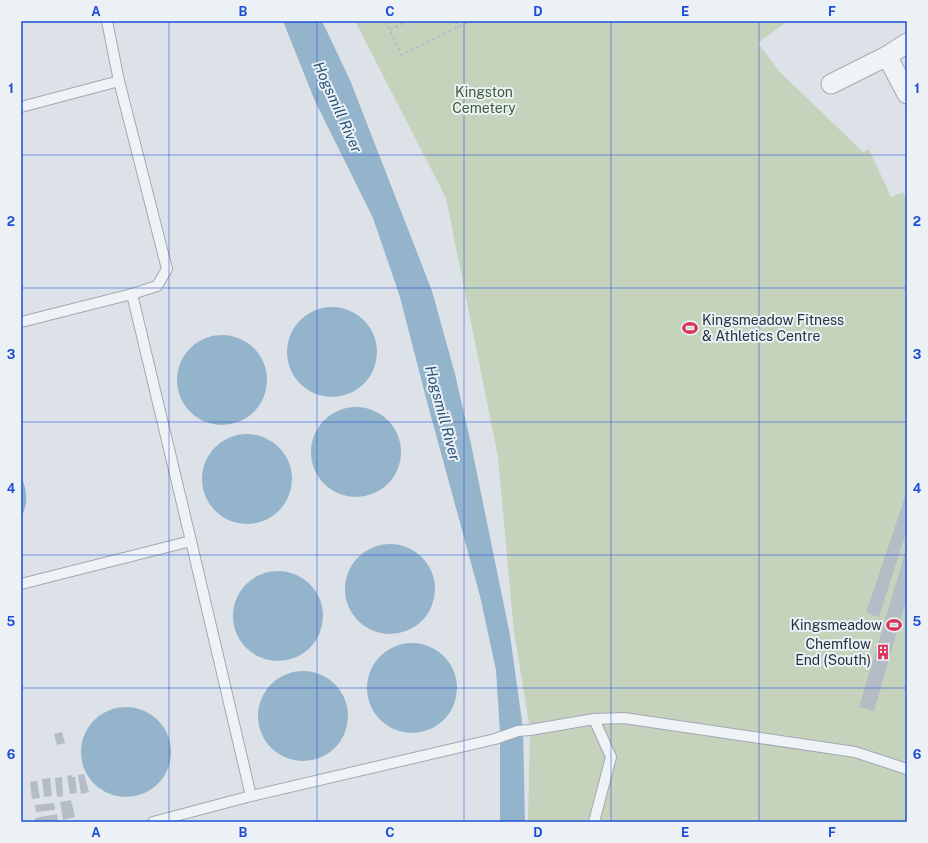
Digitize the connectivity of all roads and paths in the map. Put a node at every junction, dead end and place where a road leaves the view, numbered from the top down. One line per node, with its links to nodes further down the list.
1 (107, 21): 10 (lane)
2 (385, 21): 7 (path)
3 (407, 21): 7 (path)
4 (455, 21): 6 (path)
5 (470, 21): 6 (path)
6 (458, 27): 7 (path)
7 (390, 30)
8 (907, 43): 9 (street)
9 (887, 56): 11 (street); 12 (street)
10 (119, 81): 13 (lane); 14 (lane)
11 (831, 84)
12 (907, 94)
13 (21, 107)
14 (132, 294): 15 (lane); 16 (lane)
15 (21, 322)
16 (191, 541): 17 (lane); 20 (lane)
17 (21, 584)
18 (594, 719): 19 (lane); 20 (lane); 22 (lane)
19 (907, 769)
20 (251, 796): 21 (lane)
21 (153, 822)
22 (594, 822)

